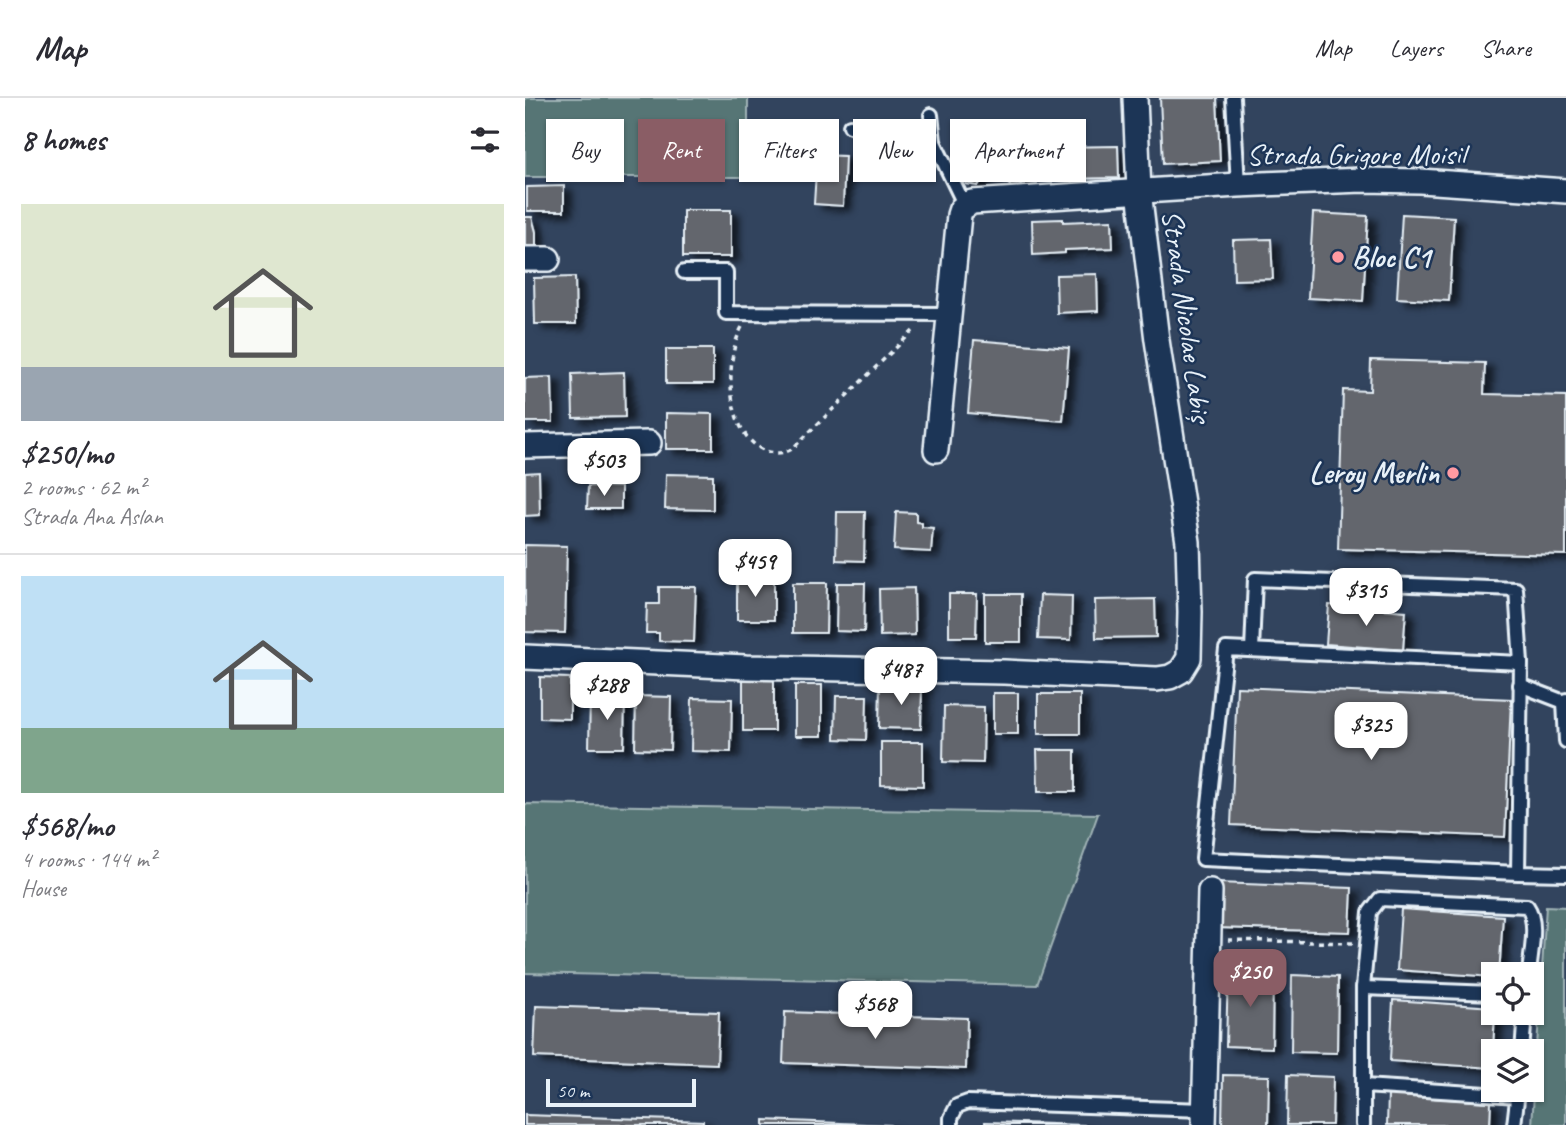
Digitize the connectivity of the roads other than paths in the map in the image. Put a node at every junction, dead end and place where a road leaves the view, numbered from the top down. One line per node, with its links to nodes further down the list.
1 (1135, 98): 9 (street, Strada Nicolae Labiș)
2 (1233, 98): 8 (lane)
3 (930, 115): 4 (lane)
4 (931, 119)
5 (850, 126): 6 (lane)
6 (853, 127)
7 (936, 146): 11 (lane)
8 (1238, 185): 9 (street, Strada Grigore Moisil); 10 (street, Strada Grigore Moisil)
9 (1139, 191): 11 (street, Strada Grigore Moisil); 18 (street, Strada Nicolae Labiș)
10 (1566, 191)
11 (965, 206): 13 (street)
12 (684, 272): 13 (lane)
13 (940, 314): 16 (street)
14 (649, 443): 15 (street)
15 (525, 446)
16 (936, 450)
17 (1252, 650): 19 (lane); 19 (lane); 23 (lane)
18 (525, 657)
19 (1521, 663): 20 (lane)
20 (1520, 685): 21 (lane); 23 (lane)
21 (1565, 701): 22 (lane)
22 (1566, 741)
23 (1518, 873): 24 (lane)
24 (1566, 874)
25 (1210, 891): 32 (street)
26 (1530, 962): 27 (lane)
27 (1363, 988): 28 (lane); 29 (lane)
28 (1481, 993)
29 (1364, 1086): 30 (lane); 34 (lane)
30 (1481, 1091)
31 (1517, 1102): 35 (lane)
32 (1204, 1117): 33 (lane)
33 (951, 1125)
34 (1363, 1125)
35 (1514, 1125)

